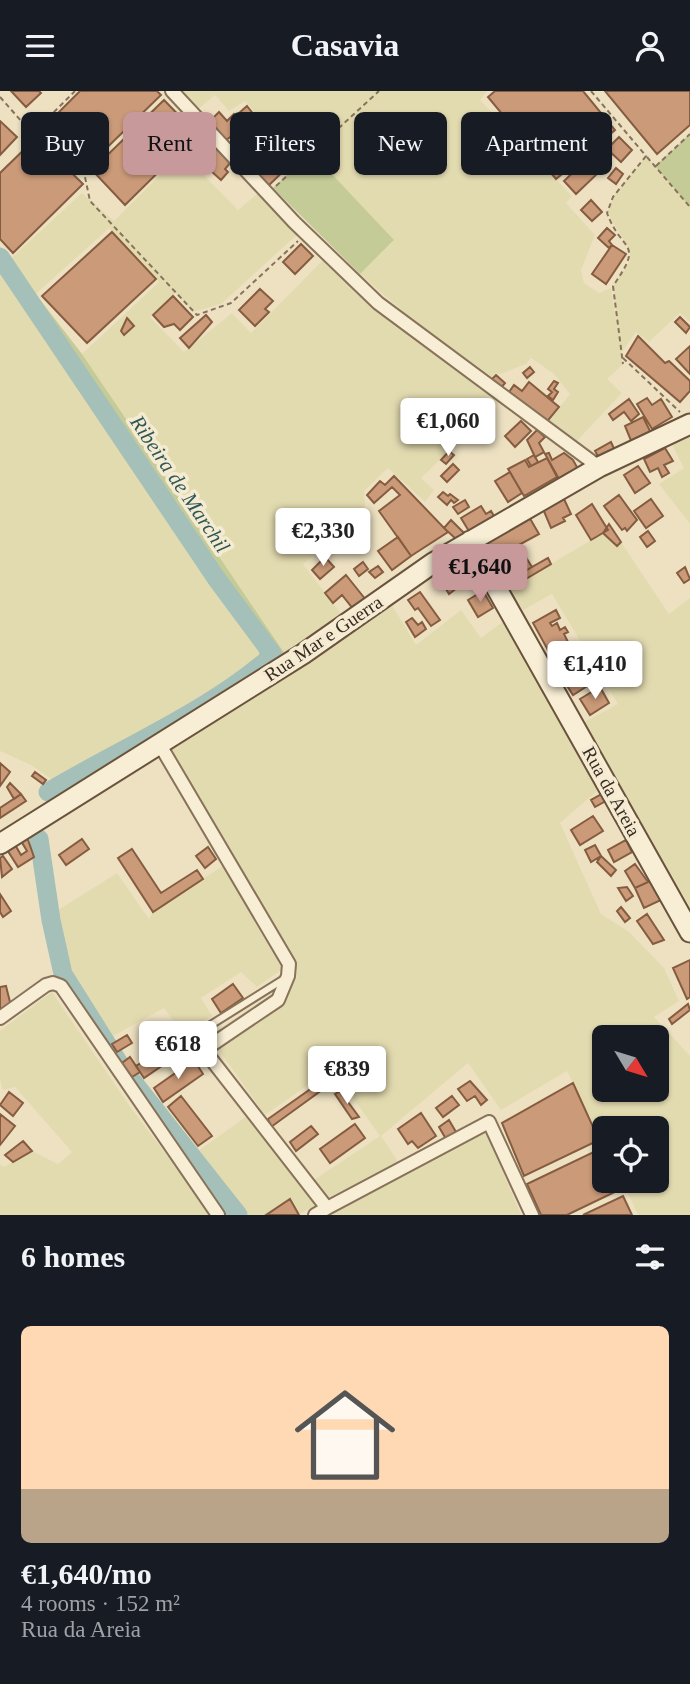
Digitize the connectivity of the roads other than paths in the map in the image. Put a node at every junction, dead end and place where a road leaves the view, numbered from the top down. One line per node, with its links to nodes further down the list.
1 (172, 91): 3 (street)
2 (685, 418): 3 (street, Rua Mar e Guerra)
3 (599, 467): 4 (street, Rua Mar e Guerra)
4 (470, 541): 5 (street, Rua Mar e Guerra); 7 (street, Rua da Areia)
5 (160, 745): 6 (street, Rua Mar e Guerra); 9 (street)
6 (0, 844)
7 (690, 932)
8 (0, 1018): 10 (street)
9 (327, 1208): 11 (street); 12 (street)
10 (218, 1215)
11 (315, 1215)
12 (532, 1215)

